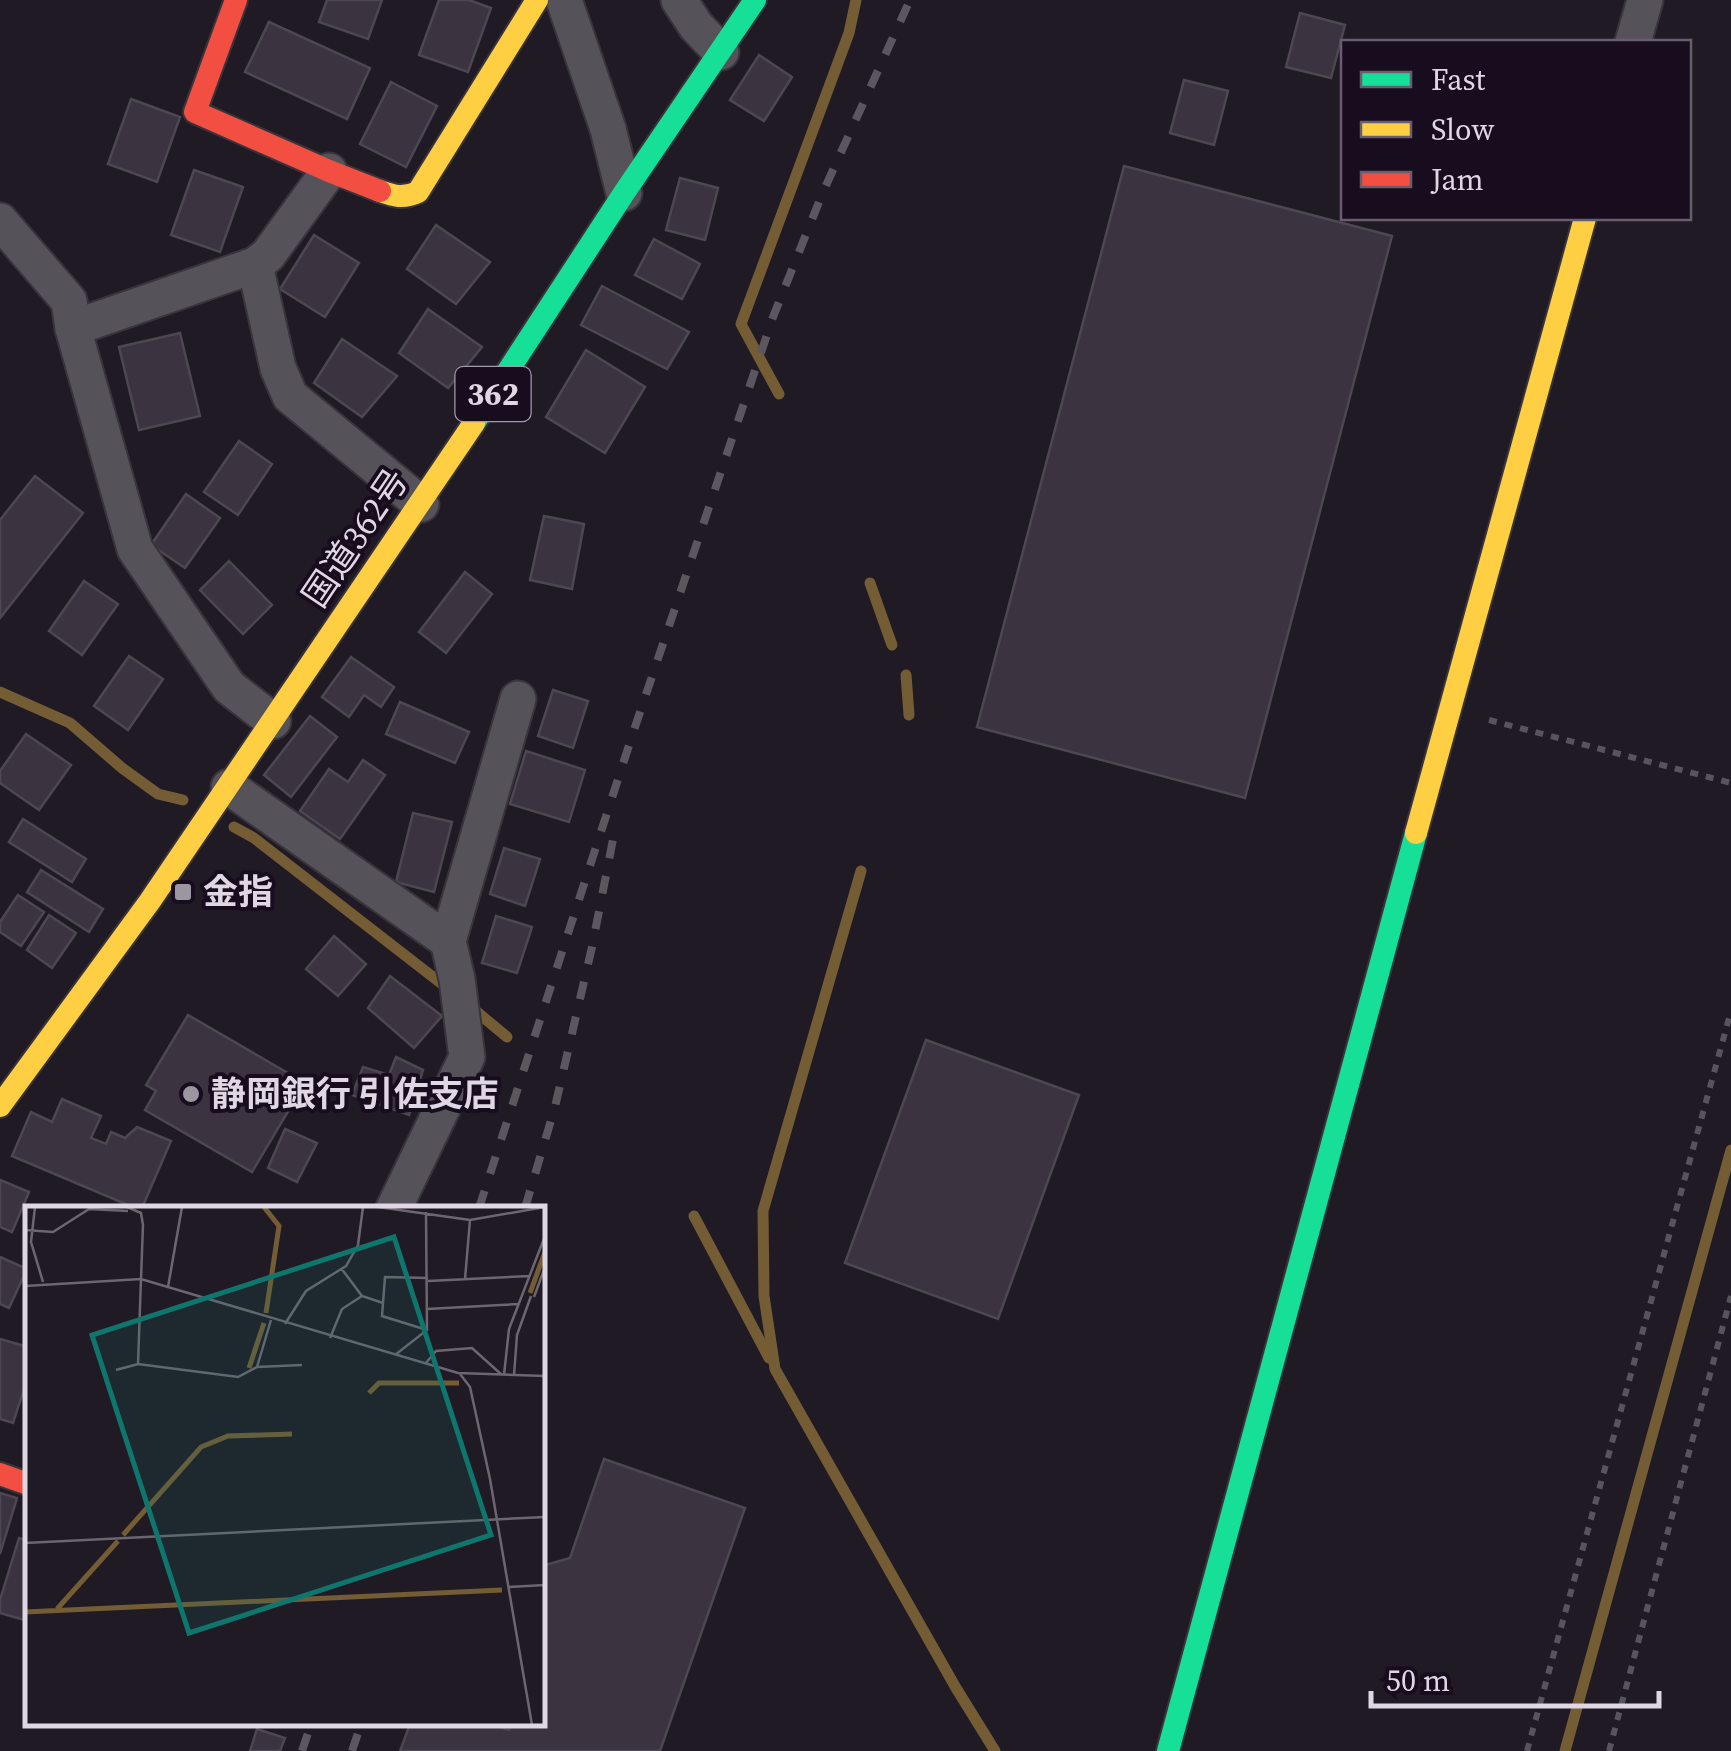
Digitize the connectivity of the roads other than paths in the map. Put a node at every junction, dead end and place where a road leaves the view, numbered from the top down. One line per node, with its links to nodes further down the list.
1 (236, 0): 9 (main road)
2 (537, 0): 9 (main road)
3 (564, 0): 10 (street)
4 (679, 0): 8 (street)
5 (756, 0): 8 (main road, 国道362号 / 362)
6 (1645, 0): 7 (street)
7 (1634, 40)
8 (721, 52): 10 (main road, 国道362号 / 362)
9 (328, 171): 13 (street)
10 (624, 193): 15 (main road, 国道362号 / 362)
11 (0, 220): 14 (street)
12 (1584, 220): 24 (main road)
13 (255, 265): 14 (street); 15 (street)
14 (73, 328): 17 (street)
15 (421, 504): 17 (main road, 国道362号 / 362)
16 (518, 699): 19 (street)
17 (273, 721): 18 (main road, 国道362号 / 362)
18 (229, 786): 19 (street); 20 (main road, 国道362号 / 362)
19 (448, 940): 21 (street)
20 (0, 1106)
21 (395, 1206)
22 (0, 1474): 23 (main road)
23 (25, 1483)
24 (1168, 1751)

